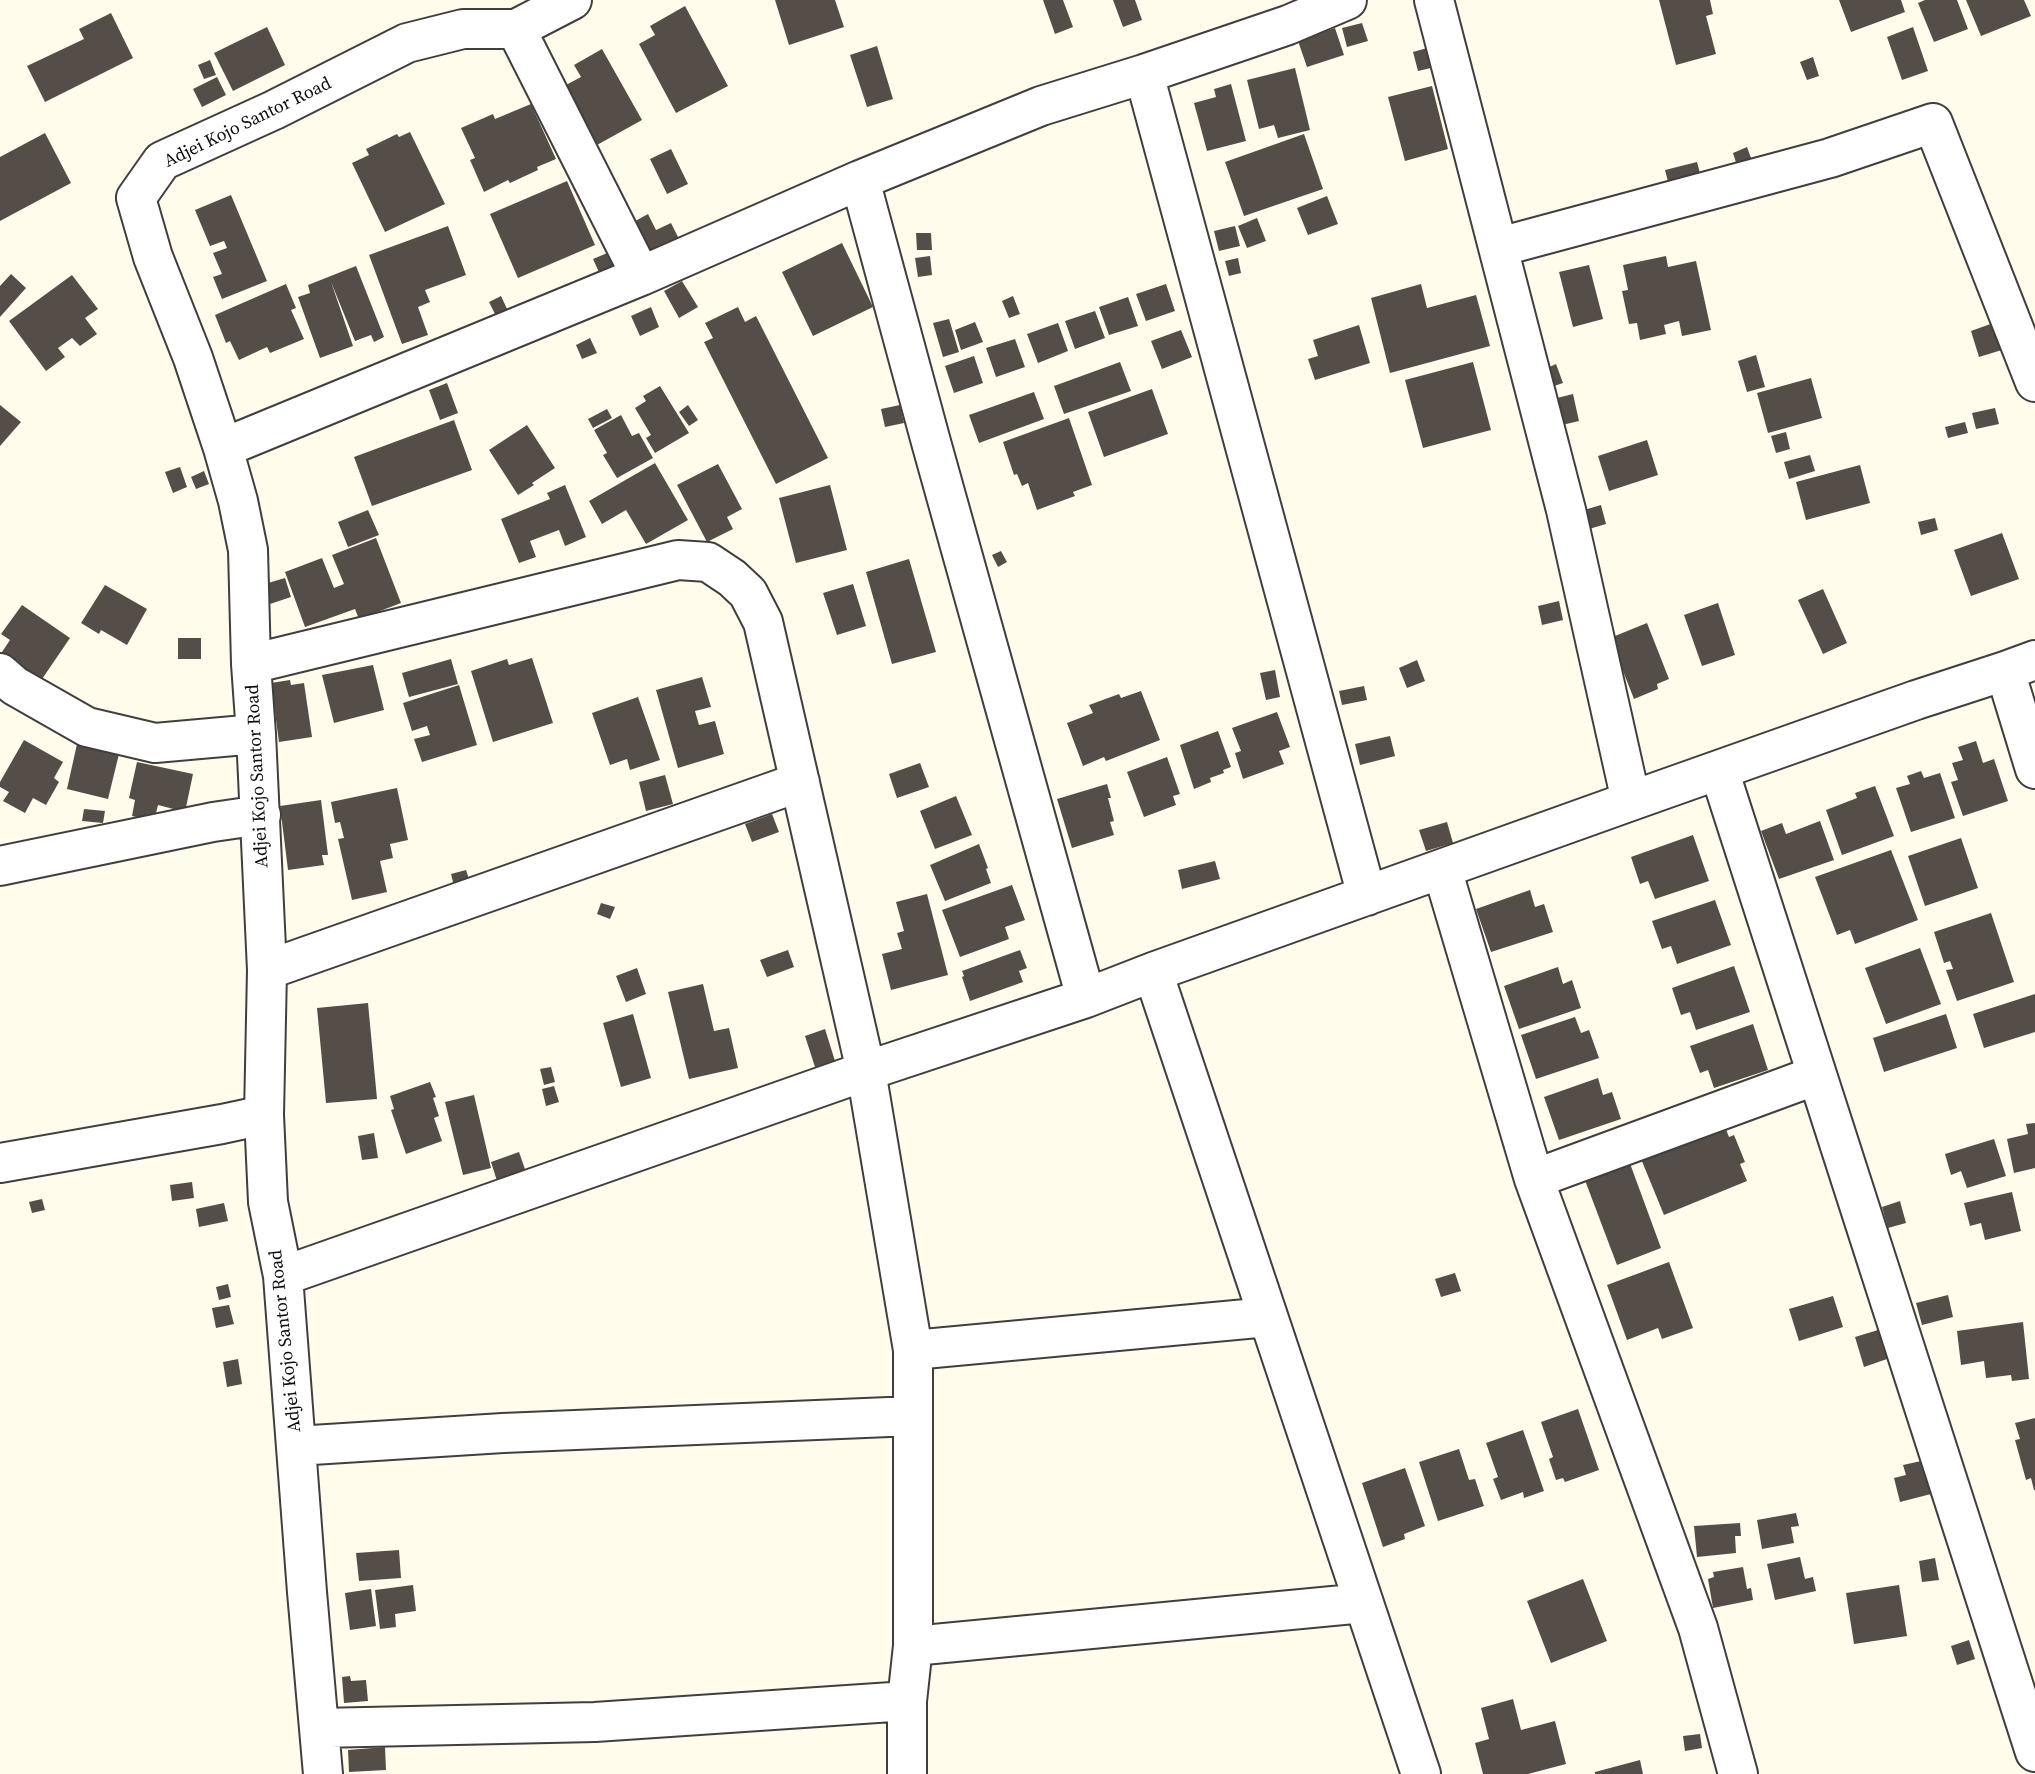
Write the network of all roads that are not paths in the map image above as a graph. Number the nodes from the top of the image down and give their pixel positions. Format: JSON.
{"nodes":[{"id":1,"x":572,"y":0,"type":"edge"},
{"id":2,"x":1348,"y":0,"type":"edge"},
{"id":3,"x":1434,"y":0,"type":"edge"},
{"id":4,"x":459,"y":14,"type":"edge"},
{"id":5,"x":516,"y":29,"type":"junction"},
{"id":6,"x":1144,"y":74,"type":"junction"},
{"id":7,"x":860,"y":180,"type":"junction"},
{"id":8,"x":1499,"y":247,"type":"junction"},
{"id":9,"x":641,"y":276,"type":"junction"},
{"id":10,"x":2035,"y":382,"type":"edge"},
{"id":11,"x":223,"y":448,"type":"junction"},
{"id":12,"x":251,"y":664,"type":"junction"},
{"id":13,"x":2020,"y":666,"type":"edge"},
{"id":14,"x":0,"y":673,"type":"edge"},
{"id":15,"x":256,"y":734,"type":"junction"},
{"id":16,"x":2035,"y":769,"type":"edge"},
{"id":17,"x":1719,"y":770,"type":"junction"},
{"id":18,"x":800,"y":782,"type":"junction"},
{"id":19,"x":1631,"y":801,"type":"junction"},
{"id":20,"x":261,"y":815,"type":"junction"},
{"id":21,"x":0,"y":866,"type":"edge"},
{"id":22,"x":1442,"y":869,"type":"junction"},
{"id":23,"x":1367,"y":896,"type":"junction"},
{"id":24,"x":267,"y":970,"type":"junction"},
{"id":25,"x":1153,"y":972,"type":"junction"},
{"id":26,"x":1086,"y":999,"type":"junction"},
{"id":27,"x":866,"y":1071,"type":"junction"},
{"id":28,"x":1817,"y":1075,"type":"junction"},
{"id":29,"x":264,"y":1115,"type":"junction"},
{"id":30,"x":0,"y":1163,"type":"edge"},
{"id":31,"x":1534,"y":1179,"type":"junction"},
{"id":32,"x":283,"y":1276,"type":"junction"},
{"id":33,"x":1268,"y":1317,"type":"junction"},
{"id":34,"x":913,"y":1350,"type":"junction"},
{"id":35,"x":913,"y":1416,"type":"junction"},
{"id":36,"x":296,"y":1446,"type":"junction"},
{"id":37,"x":1364,"y":1603,"type":"junction"},
{"id":38,"x":913,"y":1646,"type":"junction"},
{"id":39,"x":907,"y":1702,"type":"junction"},
{"id":40,"x":319,"y":1728,"type":"junction"},
{"id":41,"x":2035,"y":1752,"type":"edge"},
{"id":42,"x":323,"y":1774,"type":"edge"},
{"id":43,"x":907,"y":1774,"type":"edge"},
{"id":44,"x":1421,"y":1774,"type":"edge"},
{"id":45,"x":1738,"y":1774,"type":"edge"}],
"edges":[{"from":1,"to":5,"type":"street"},
{"from":2,"to":6,"type":"street"},
{"from":3,"to":8,"type":"street"},
{"from":4,"to":5,"type":"street"},
{"from":4,"to":11,"type":"street","name":"Adjei Kojo Santor Road"},
{"from":5,"to":9,"type":"street"},
{"from":6,"to":7,"type":"street"},
{"from":6,"to":23,"type":"street"},
{"from":7,"to":9,"type":"street"},
{"from":7,"to":26,"type":"street"},
{"from":8,"to":10,"type":"street"},
{"from":8,"to":19,"type":"street"},
{"from":9,"to":11,"type":"street"},
{"from":11,"to":12,"type":"street","name":"Adjei Kojo Santor Road"},
{"from":12,"to":15,"type":"street","name":"Adjei Kojo Santor Road"},
{"from":12,"to":18,"type":"street"},
{"from":13,"to":16,"type":"street"},
{"from":13,"to":17,"type":"street"},
{"from":14,"to":15,"type":"street"},
{"from":15,"to":20,"type":"street","name":"Adjei Kojo Santor Road"},
{"from":17,"to":19,"type":"street"},
{"from":17,"to":28,"type":"street"},
{"from":18,"to":24,"type":"street"},
{"from":18,"to":27,"type":"street"},
{"from":19,"to":22,"type":"street"},
{"from":20,"to":21,"type":"street"},
{"from":20,"to":24,"type":"street","name":"Adjei Kojo Santor Road"},
{"from":22,"to":23,"type":"street"},
{"from":22,"to":31,"type":"street"},
{"from":23,"to":25,"type":"street"},
{"from":24,"to":29,"type":"street","name":"Adjei Kojo Santor Road"},
{"from":25,"to":26,"type":"street"},
{"from":25,"to":33,"type":"street"},
{"from":26,"to":27,"type":"street"},
{"from":27,"to":32,"type":"street"},
{"from":27,"to":34,"type":"street"},
{"from":28,"to":31,"type":"street"},
{"from":28,"to":41,"type":"street"},
{"from":29,"to":30,"type":"street"},
{"from":29,"to":32,"type":"street","name":"Adjei Kojo Santor Road"},
{"from":31,"to":45,"type":"street"},
{"from":32,"to":36,"type":"street","name":"Adjei Kojo Santor Road"},
{"from":33,"to":34,"type":"street"},
{"from":33,"to":37,"type":"street"},
{"from":34,"to":35,"type":"street"},
{"from":35,"to":36,"type":"street"},
{"from":35,"to":38,"type":"street"},
{"from":36,"to":40,"type":"street","name":"Adjei Kojo Santor Road"},
{"from":37,"to":38,"type":"street"},
{"from":37,"to":44,"type":"street"},
{"from":38,"to":39,"type":"street"},
{"from":39,"to":40,"type":"street"},
{"from":39,"to":43,"type":"street"},
{"from":40,"to":42,"type":"street","name":"Adjei Kojo Santor Road"}]}
